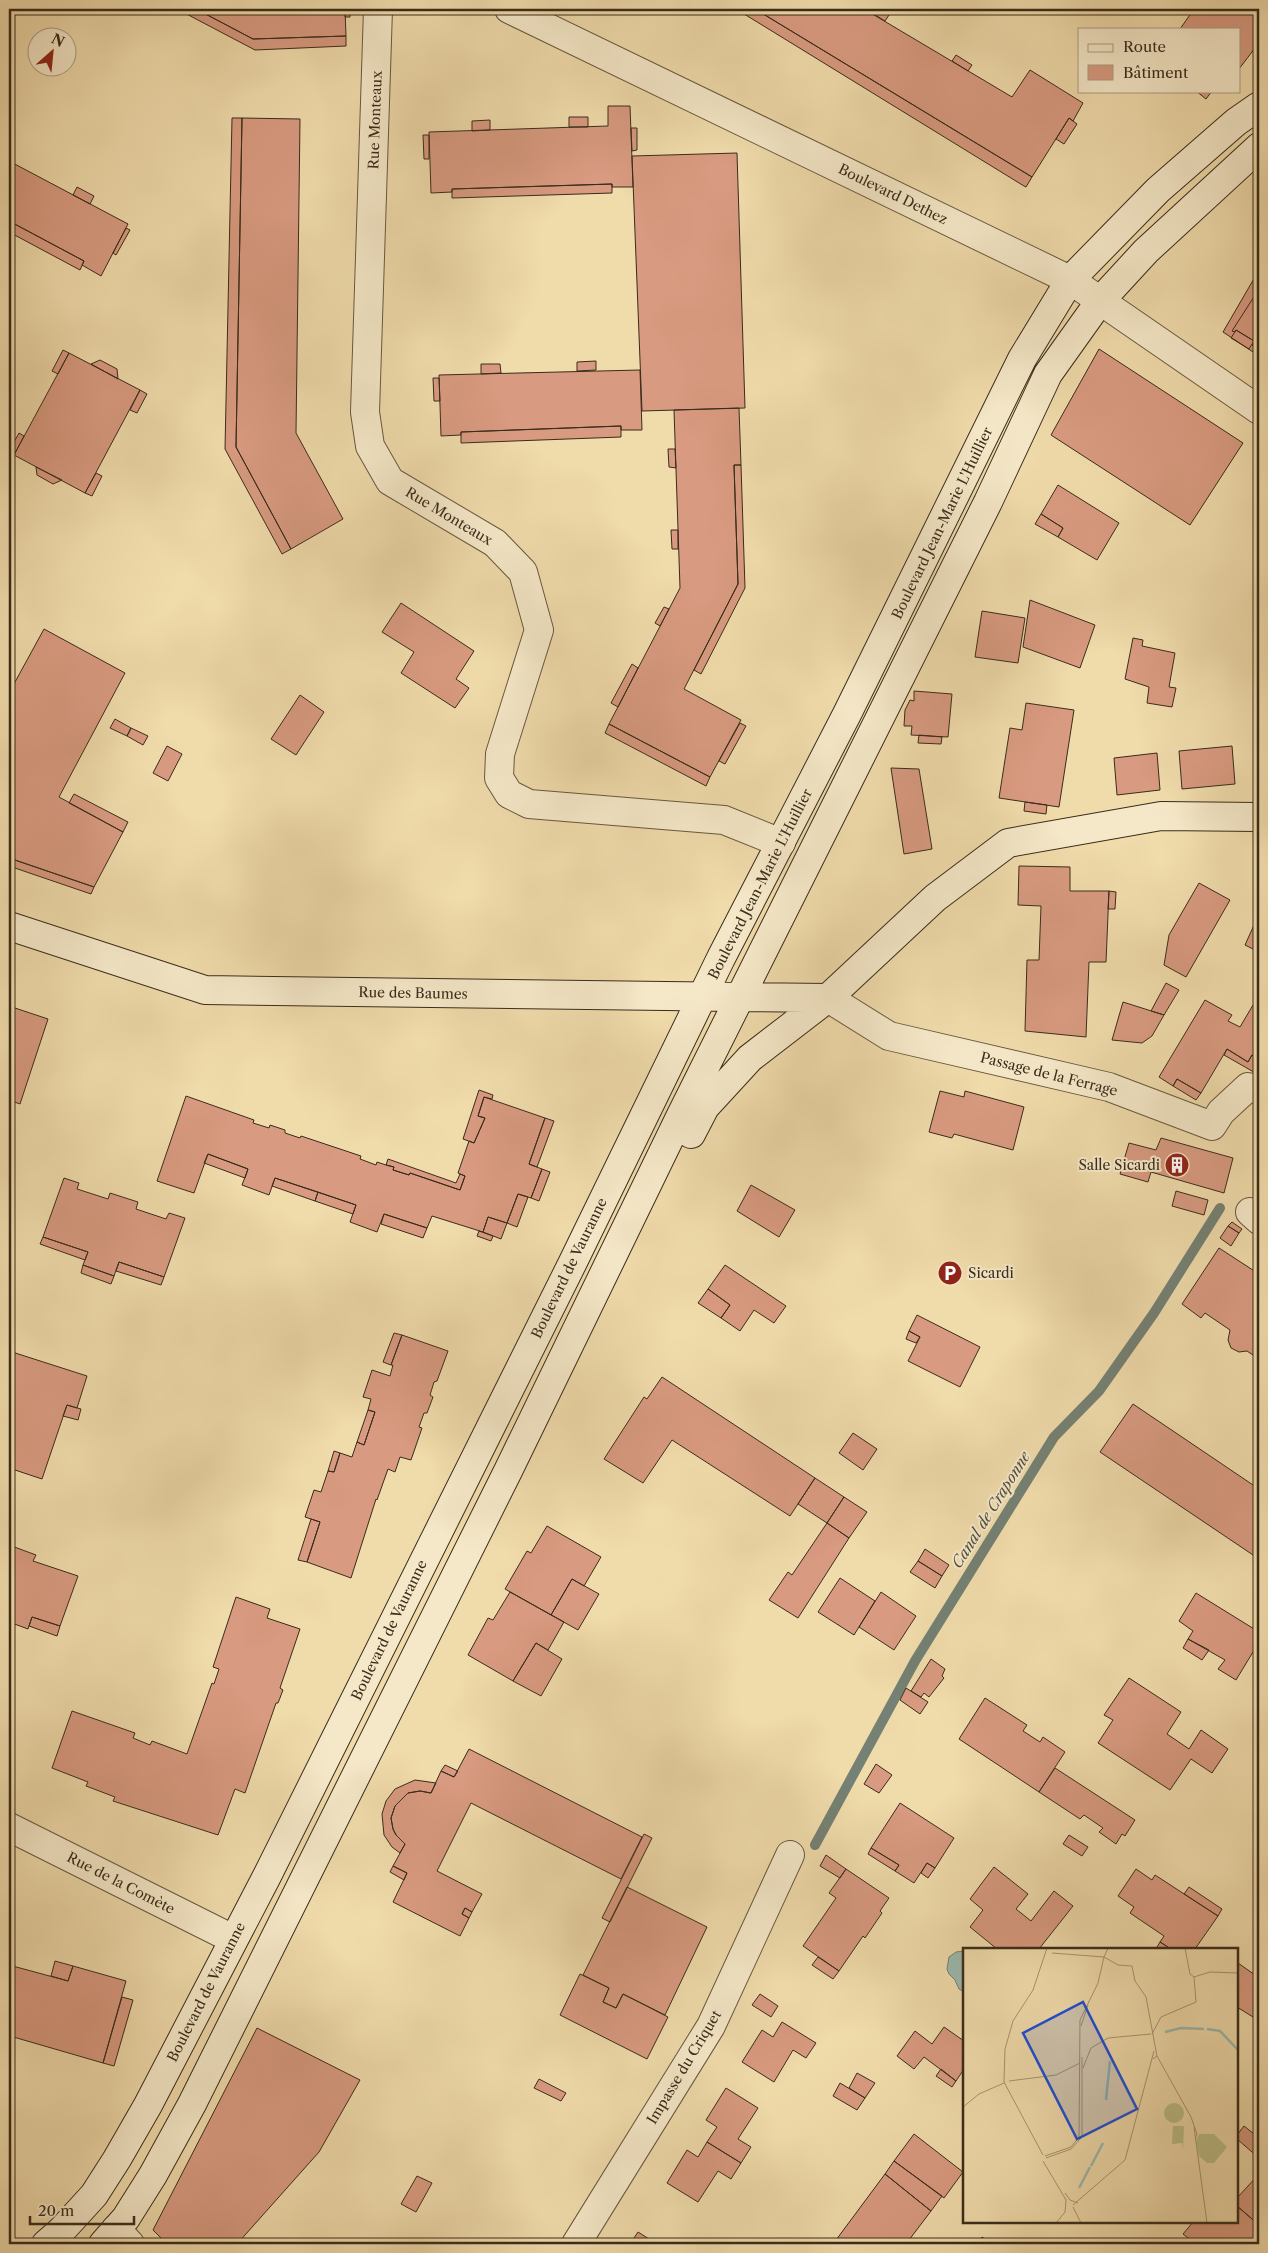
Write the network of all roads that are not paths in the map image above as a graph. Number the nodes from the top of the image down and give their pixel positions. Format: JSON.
{"nodes":[{"id":1,"x":378,"y":9,"type":"edge"},
{"id":2,"x":509,"y":9,"type":"edge"},
{"id":3,"x":1259,"y":106,"type":"edge"},
{"id":4,"x":1259,"y":147,"type":"edge"},
{"id":5,"x":1070,"y":280,"type":"junction"},
{"id":6,"x":1100,"y":301,"type":"junction"},
{"id":7,"x":1259,"y":410,"type":"edge"},
{"id":8,"x":1259,"y":817,"type":"edge"},
{"id":9,"x":781,"y":843,"type":"junction"},
{"id":10,"x":9,"y":926,"type":"edge"},
{"id":11,"x":702,"y":998,"type":"junction"},
{"id":12,"x":739,"y":998,"type":"junction"},
{"id":13,"x":828,"y":998,"type":"junction"},
{"id":14,"x":1259,"y":1090,"type":"edge"},
{"id":15,"x":662,"y":1155,"type":"junction"},
{"id":16,"x":9,"y":1827,"type":"edge"},
{"id":17,"x":790,"y":1855,"type":"dead end"},
{"id":18,"x":233,"y":1939,"type":"junction"},
{"id":19,"x":117,"y":2239,"type":"edge"},
{"id":20,"x":46,"y":2244,"type":"edge"},
{"id":21,"x":576,"y":2244,"type":"edge"}],
"edges":[{"from":1,"to":9,"type":"street","name":"Rue Monteaux"},
{"from":2,"to":5,"type":"street","name":"Boulevard Dethez"},
{"from":3,"to":5,"type":"street","name":"Boulevard Jean-Marie L'Huillier"},
{"from":4,"to":6,"type":"street"},
{"from":5,"to":6,"type":"street","name":"Boulevard Dethez"},
{"from":5,"to":9,"type":"street","name":"Boulevard Jean-Marie L'Huillier"},
{"from":6,"to":7,"type":"street","name":"Boulevard Dethez"},
{"from":6,"to":12,"type":"street"},
{"from":8,"to":13,"type":"street"},
{"from":9,"to":11,"type":"street","name":"Boulevard Jean-Marie L'Huillier"},
{"from":10,"to":11,"type":"street","name":"Rue des Baumes"},
{"from":11,"to":12,"type":"street","name":"Rue des Baumes"},
{"from":11,"to":18,"type":"street","name":"Boulevard de Vauranne"},
{"from":12,"to":13,"type":"street","name":"Rue des Baumes"},
{"from":12,"to":15,"type":"street"},
{"from":13,"to":14,"type":"street","name":"Passage de la Ferrage"},
{"from":13,"to":15,"type":"street"},
{"from":15,"to":19,"type":"street"},
{"from":16,"to":18,"type":"street","name":"Rue de la Comète"},
{"from":17,"to":21,"type":"street","name":"Impasse du Criquet"},
{"from":18,"to":20,"type":"street","name":"Boulevard de Vauranne"}]}
